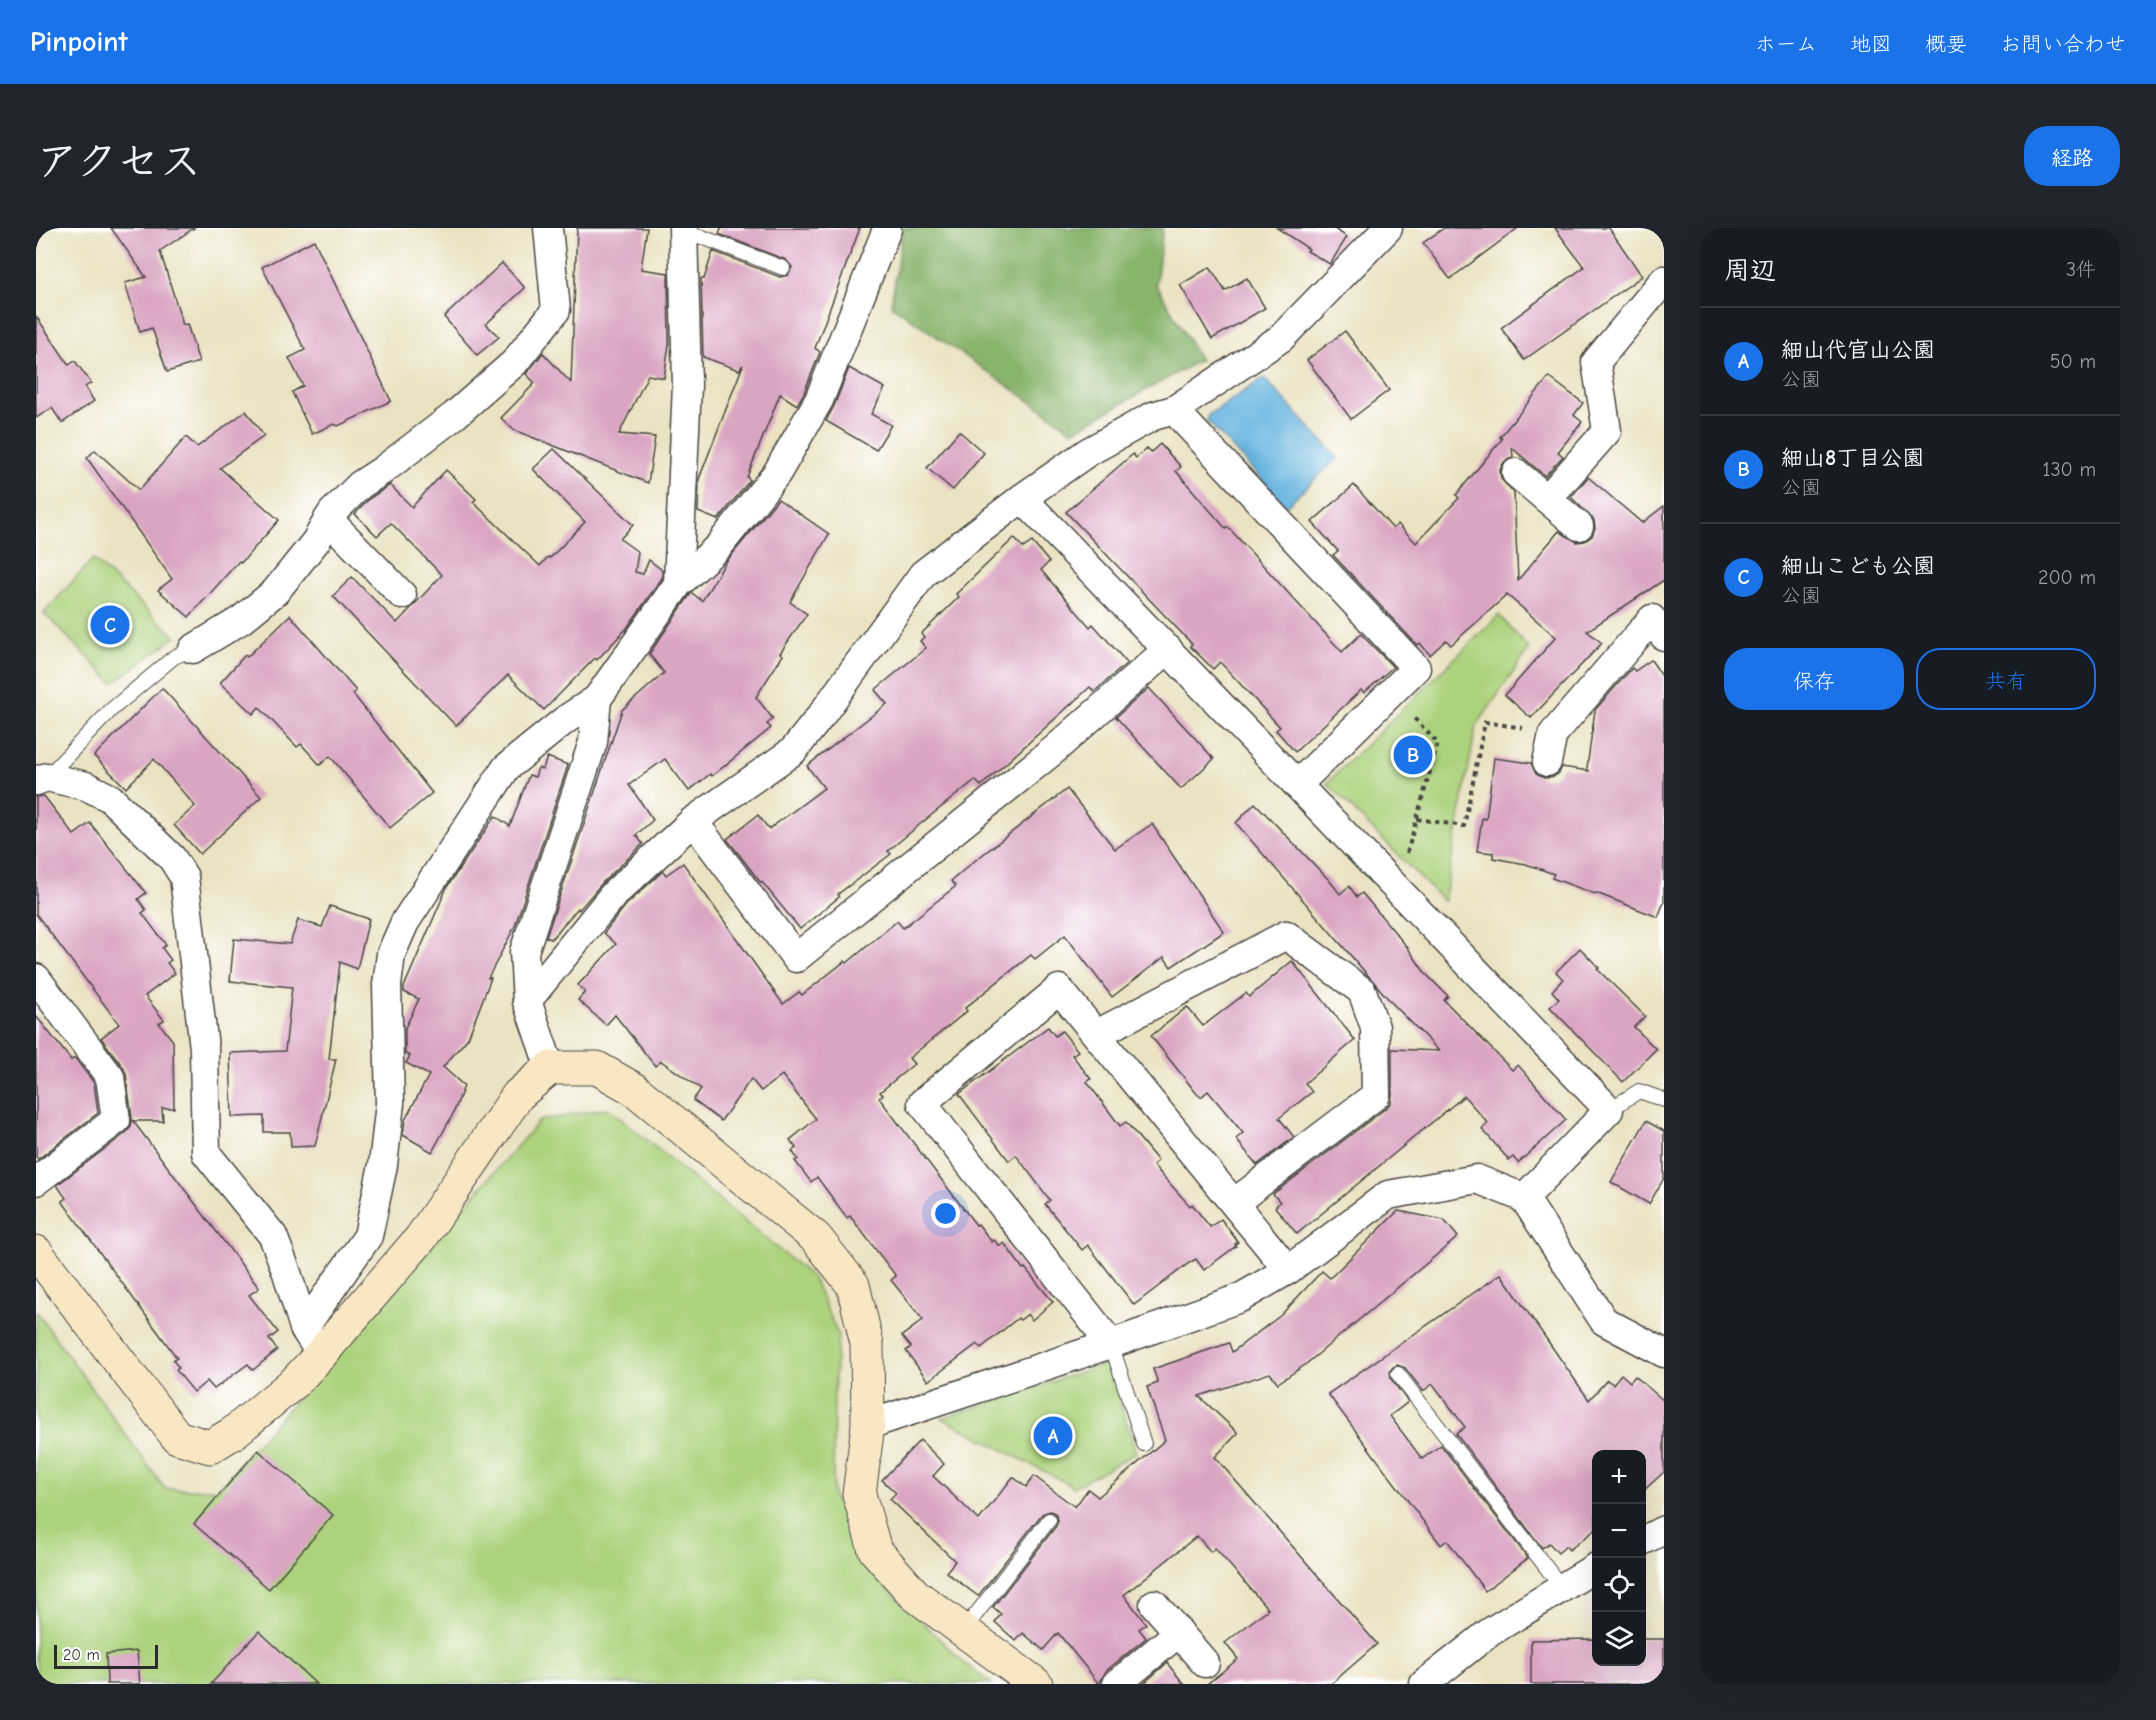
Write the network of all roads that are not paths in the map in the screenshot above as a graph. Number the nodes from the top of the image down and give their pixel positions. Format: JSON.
{"nodes":[{"id":1,"x":548,"y":228,"type":"edge"},
{"id":2,"x":1388,"y":228,"type":"edge"},
{"id":3,"x":887,"y":229,"type":"edge"},
{"id":4,"x":683,"y":231,"type":"edge"},
{"id":5,"x":783,"y":268,"type":"dead end"},
{"id":6,"x":1664,"y":280,"type":"edge"},
{"id":7,"x":1174,"y":410,"type":"junction"},
{"id":8,"x":1516,"y":473,"type":"dead end"},
{"id":9,"x":1022,"y":498,"type":"junction"},
{"id":10,"x":1547,"y":499,"type":"junction"},
{"id":11,"x":328,"y":519,"type":"junction"},
{"id":12,"x":1579,"y":526,"type":"dead end"},
{"id":13,"x":678,"y":584,"type":"junction"},
{"id":14,"x":402,"y":595,"type":"dead end"},
{"id":15,"x":1664,"y":636,"type":"edge"},
{"id":16,"x":193,"y":649,"type":"joint"},
{"id":17,"x":1168,"y":650,"type":"junction"},
{"id":18,"x":597,"y":699,"type":"junction"},
{"id":19,"x":1547,"y":762,"type":"dead end"},
{"id":20,"x":42,"y":779,"type":"edge"},
{"id":21,"x":1297,"y":785,"type":"junction"},
{"id":22,"x":693,"y":821,"type":"junction"},
{"id":23,"x":36,"y":978,"type":"edge"},
{"id":24,"x":527,"y":1001,"type":"junction"},
{"id":25,"x":1097,"y":1034,"type":"junction"},
{"id":26,"x":550,"y":1068,"type":"junction"},
{"id":27,"x":1664,"y":1100,"type":"edge"},
{"id":28,"x":1609,"y":1110,"type":"junction"},
{"id":29,"x":36,"y":1181,"type":"edge"},
{"id":30,"x":1524,"y":1198,"type":"junction"},
{"id":31,"x":1234,"y":1203,"type":"junction"},
{"id":32,"x":36,"y":1252,"type":"edge"},
{"id":33,"x":1288,"y":1270,"type":"junction"},
{"id":34,"x":313,"y":1341,"type":"junction"},
{"id":35,"x":1111,"y":1344,"type":"junction"},
{"id":36,"x":1664,"y":1353,"type":"edge"},
{"id":37,"x":1398,"y":1374,"type":"dead end"},
{"id":38,"x":868,"y":1425,"type":"junction"},
{"id":39,"x":1144,"y":1444,"type":"dead end"},
{"id":40,"x":1048,"y":1520,"type":"dead end"},
{"id":41,"x":1664,"y":1530,"type":"edge"},
{"id":42,"x":1646,"y":1539,"type":"edge"},
{"id":43,"x":1592,"y":1569,"type":"edge"},
{"id":44,"x":1562,"y":1588,"type":"junction"},
{"id":45,"x":1154,"y":1604,"type":"dead end"},
{"id":46,"x":963,"y":1631,"type":"junction"},
{"id":47,"x":1179,"y":1632,"type":"junction"},
{"id":48,"x":1205,"y":1662,"type":"dead end"},
{"id":49,"x":1036,"y":1684,"type":"edge"},
{"id":50,"x":1117,"y":1684,"type":"edge"},
{"id":51,"x":1424,"y":1684,"type":"edge"}],
"edges":[{"from":1,"to":11,"type":"street"},
{"from":2,"to":7,"type":"street"},
{"from":3,"to":13,"type":"street"},
{"from":4,"to":5,"type":"lane"},
{"from":4,"to":13,"type":"street"},
{"from":6,"to":10,"type":"street"},
{"from":7,"to":9,"type":"street"},
{"from":7,"to":21,"type":"street"},
{"from":8,"to":10,"type":"street"},
{"from":9,"to":17,"type":"street"},
{"from":9,"to":22,"type":"street"},
{"from":10,"to":12,"type":"street"},
{"from":11,"to":14,"type":"street"},
{"from":11,"to":16,"type":"street"},
{"from":13,"to":18,"type":"street"},
{"from":15,"to":19,"type":"street"},
{"from":16,"to":20,"type":"lane"},
{"from":17,"to":21,"type":"street"},
{"from":17,"to":22,"type":"street"},
{"from":18,"to":24,"type":"street"},
{"from":18,"to":34,"type":"street"},
{"from":20,"to":34,"type":"street"},
{"from":21,"to":28,"type":"street"},
{"from":22,"to":24,"type":"street"},
{"from":23,"to":29,"type":"street"},
{"from":24,"to":26,"type":"street"},
{"from":25,"to":31,"type":"street"},
{"from":25,"to":31,"type":"street"},
{"from":25,"to":35,"type":"street"},
{"from":26,"to":34,"type":"street"},
{"from":26,"to":38,"type":"street"},
{"from":27,"to":28,"type":"lane"},
{"from":28,"to":30,"type":"street"},
{"from":30,"to":33,"type":"street"},
{"from":30,"to":36,"type":"street"},
{"from":31,"to":33,"type":"street"},
{"from":32,"to":34,"type":"street"},
{"from":33,"to":35,"type":"street"},
{"from":35,"to":38,"type":"street"},
{"from":35,"to":39,"type":"lane"},
{"from":37,"to":44,"type":"lane"},
{"from":38,"to":46,"type":"street"},
{"from":40,"to":46,"type":"lane"},
{"from":41,"to":42,"type":"street"},
{"from":43,"to":44,"type":"street"},
{"from":44,"to":51,"type":"street"},
{"from":45,"to":47,"type":"street"},
{"from":46,"to":49,"type":"street"},
{"from":47,"to":48,"type":"street"},
{"from":47,"to":50,"type":"street"}]}
